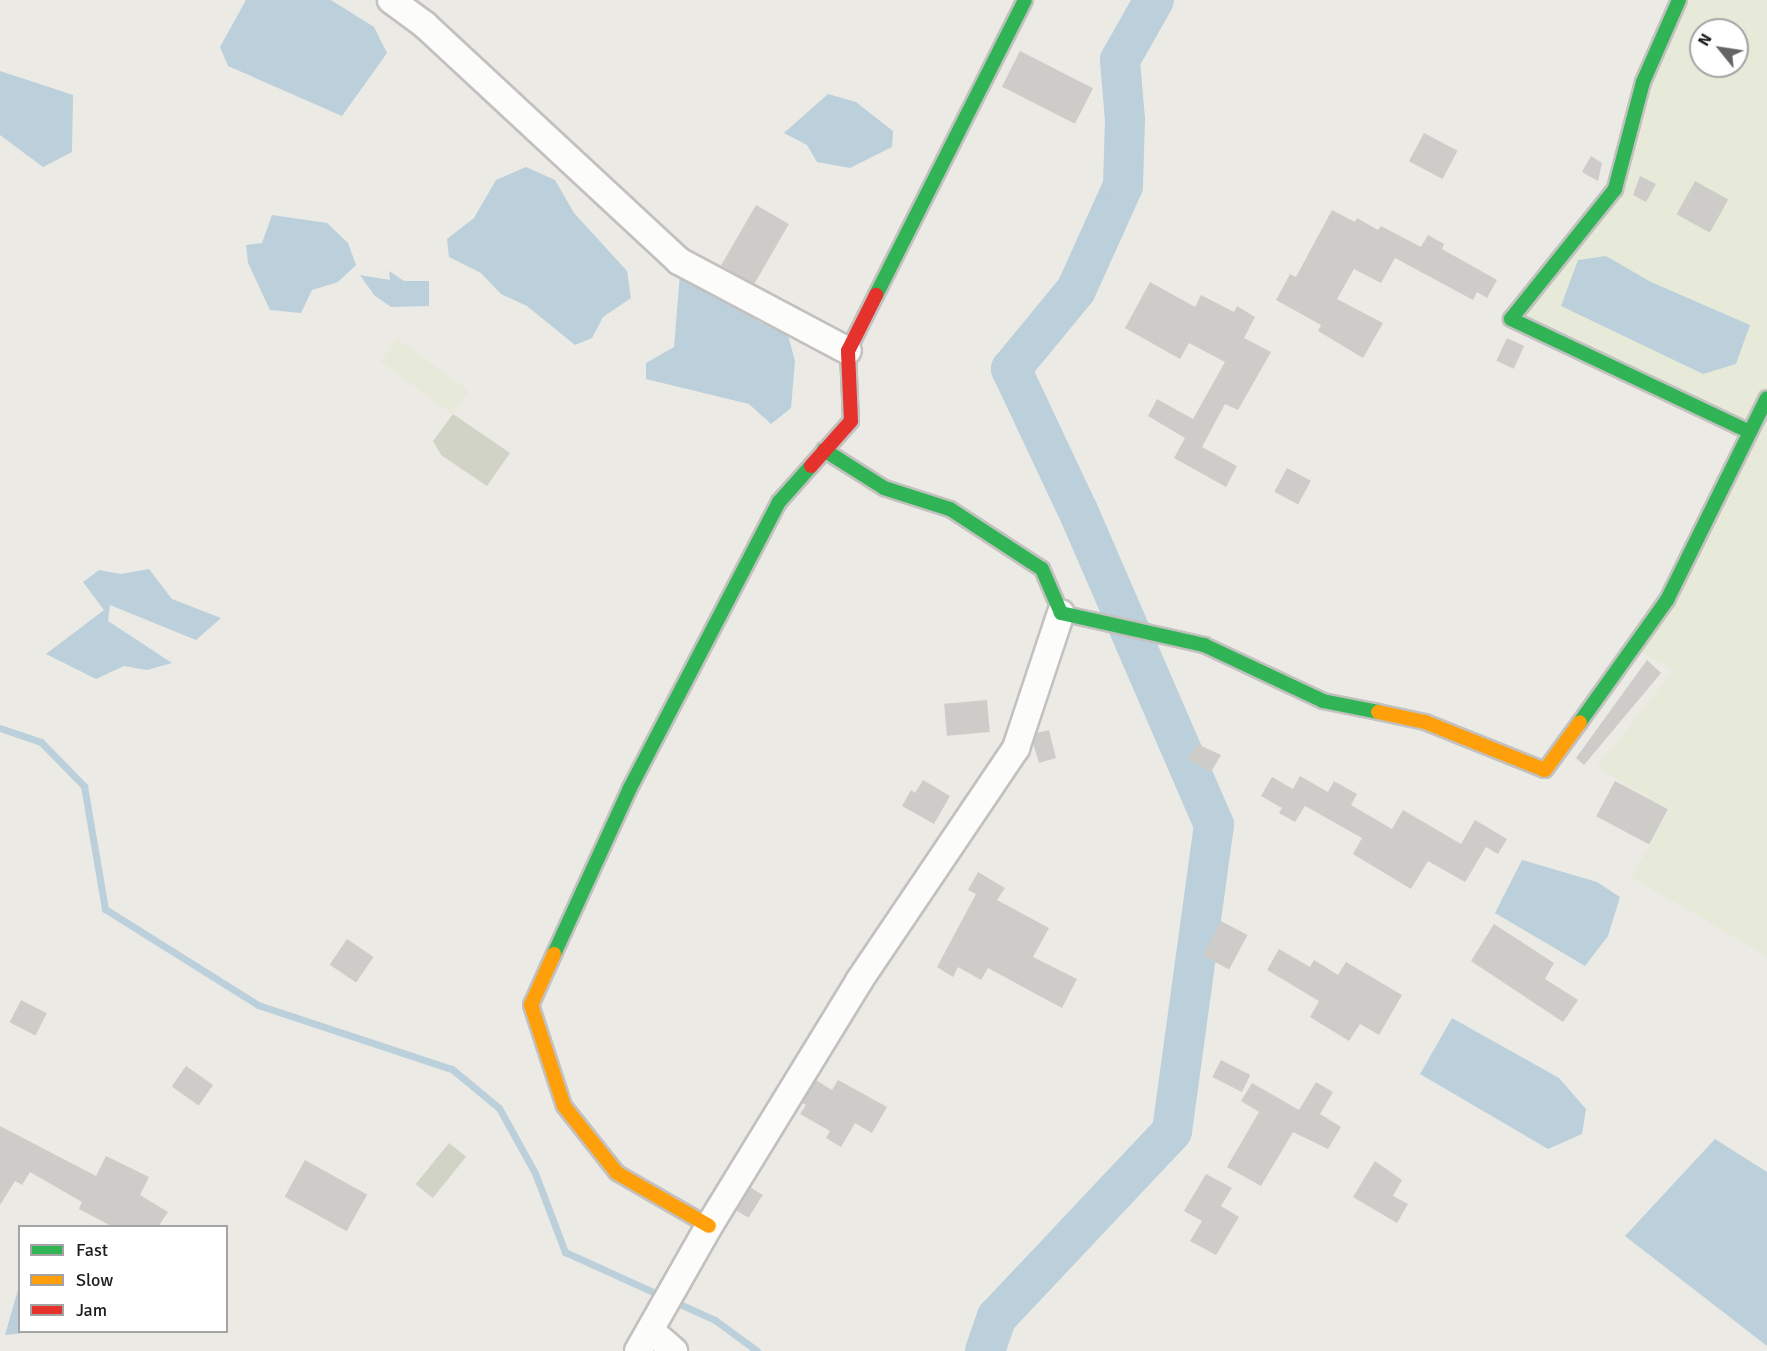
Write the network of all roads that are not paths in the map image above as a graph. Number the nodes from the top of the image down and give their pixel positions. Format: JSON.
{"nodes":[{"id":1,"x":391,"y":0,"type":"edge"},
{"id":2,"x":1025,"y":0,"type":"edge"},
{"id":3,"x":1679,"y":0,"type":"edge"},
{"id":4,"x":848,"y":351,"type":"junction"},
{"id":5,"x":1767,"y":398,"type":"edge"},
{"id":6,"x":1748,"y":431,"type":"junction"},
{"id":7,"x":824,"y":450,"type":"junction"},
{"id":8,"x":1061,"y":613,"type":"junction"},
{"id":9,"x":709,"y":1226,"type":"junction"},
{"id":10,"x":644,"y":1341,"type":"edge"},
{"id":11,"x":674,"y":1351,"type":"edge"}],
"edges":[{"from":1,"to":4,"type":"street"},
{"from":2,"to":4,"type":"street"},
{"from":3,"to":6,"type":"street"},
{"from":4,"to":7,"type":"street"},
{"from":5,"to":6,"type":"street"},
{"from":6,"to":8,"type":"street"},
{"from":7,"to":8,"type":"street"},
{"from":7,"to":9,"type":"street"},
{"from":8,"to":9,"type":"street"},
{"from":9,"to":10,"type":"street"},
{"from":10,"to":11,"type":"street"}]}
